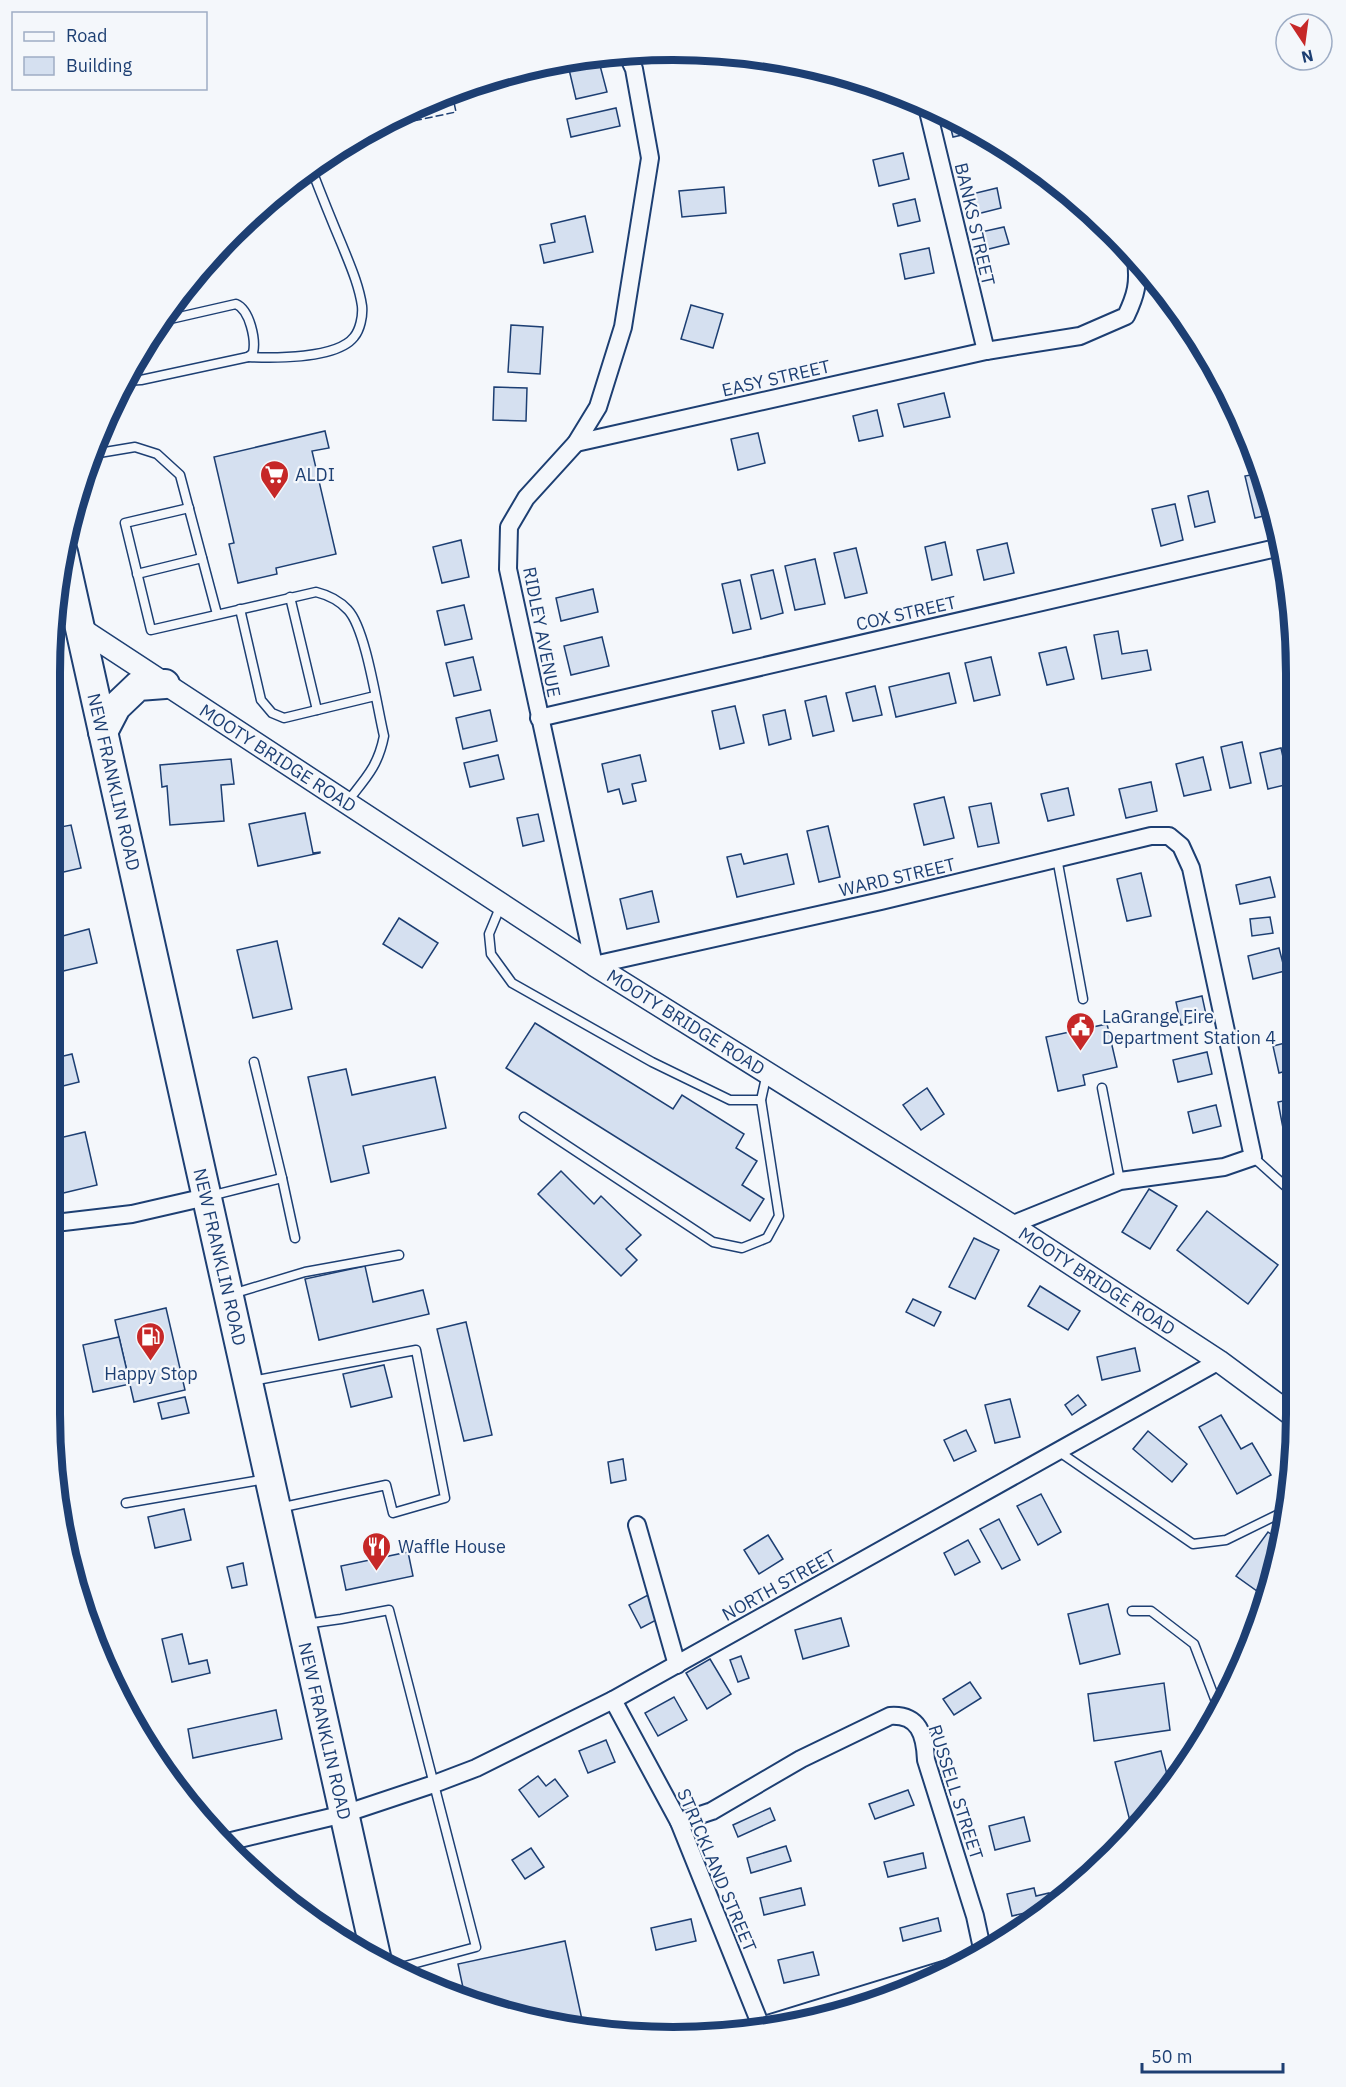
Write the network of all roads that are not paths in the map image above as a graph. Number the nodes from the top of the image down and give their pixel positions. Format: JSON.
{"nodes":[{"id":1,"x":630,"y":61,"type":"edge"},
{"id":2,"x":929,"y":116,"type":"edge"},
{"id":3,"x":314,"y":177,"type":"edge"},
{"id":4,"x":1138,"y":274,"type":"edge"},
{"id":5,"x":173,"y":318,"type":"edge"},
{"id":6,"x":986,"y":351,"type":"junction"},
{"id":7,"x":248,"y":357,"type":"junction"},
{"id":8,"x":134,"y":380,"type":"edge"},
{"id":9,"x":576,"y":444,"type":"junction"},
{"id":10,"x":102,"y":453,"type":"edge"},
{"id":11,"x":189,"y":508,"type":"junction"},
{"id":12,"x":1273,"y":549,"type":"edge"},
{"id":13,"x":202,"y":558,"type":"junction"},
{"id":14,"x":137,"y":574,"type":"junction"},
{"id":15,"x":68,"y":575,"type":"edge"},
{"id":16,"x":290,"y":597,"type":"junction"},
{"id":17,"x":240,"y":609,"type":"junction"},
{"id":18,"x":217,"y":614,"type":"junction"},
{"id":19,"x":80,"y":628,"type":"junction"},
{"id":20,"x":165,"y":684,"type":"junction"},
{"id":21,"x":375,"y":696,"type":"junction"},
{"id":22,"x":317,"y":710,"type":"junction"},
{"id":23,"x":539,"y":718,"type":"junction"},
{"id":24,"x":103,"y":732,"type":"junction"},
{"id":25,"x":346,"y":803,"type":"junction"},
{"id":26,"x":1057,"y":858,"type":"junction"},
{"id":27,"x":501,"y":904,"type":"junction"},
{"id":28,"x":594,"y":964,"type":"junction"},
{"id":29,"x":1083,"y":999,"type":"dead end"},
{"id":30,"x":254,"y":1062,"type":"dead end"},
{"id":31,"x":767,"y":1073,"type":"junction"},
{"id":32,"x":1102,"y":1088,"type":"dead end"},
{"id":33,"x":761,"y":1100,"type":"junction"},
{"id":34,"x":524,"y":1117,"type":"dead end"},
{"id":35,"x":1253,"y":1157,"type":"junction"},
{"id":36,"x":282,"y":1178,"type":"junction"},
{"id":37,"x":1120,"y":1180,"type":"junction"},
{"id":38,"x":1286,"y":1187,"type":"edge"},
{"id":39,"x":207,"y":1197,"type":"junction"},
{"id":40,"x":60,"y":1222,"type":"edge"},
{"id":41,"x":1011,"y":1225,"type":"junction"},
{"id":42,"x":295,"y":1238,"type":"dead end"},
{"id":43,"x":399,"y":1255,"type":"dead end"},
{"id":44,"x":228,"y":1295,"type":"junction"},
{"id":45,"x":1220,"y":1360,"type":"junction"},
{"id":46,"x":248,"y":1382,"type":"junction"},
{"id":47,"x":1286,"y":1411,"type":"edge"},
{"id":48,"x":1058,"y":1451,"type":"junction"},
{"id":49,"x":269,"y":1478,"type":"junction"},
{"id":50,"x":126,"y":1503,"type":"dead end"},
{"id":51,"x":276,"y":1509,"type":"junction"},
{"id":52,"x":1277,"y":1515,"type":"edge"},
{"id":53,"x":637,"y":1525,"type":"dead end"},
{"id":54,"x":1132,"y":1611,"type":"dead end"},
{"id":55,"x":302,"y":1624,"type":"junction"},
{"id":56,"x":677,"y":1665,"type":"junction"},
{"id":57,"x":1215,"y":1699,"type":"edge"},
{"id":58,"x":614,"y":1700,"type":"junction"},
{"id":59,"x":434,"y":1784,"type":"junction"},
{"id":60,"x":344,"y":1814,"type":"junction"},
{"id":61,"x":679,"y":1822,"type":"junction"},
{"id":62,"x":233,"y":1840,"type":"edge"},
{"id":63,"x":981,"y":1944,"type":"edge"},
{"id":64,"x":376,"y":1950,"type":"edge"},
{"id":65,"x":390,"y":1958,"type":"edge"},
{"id":66,"x":893,"y":1986,"type":"edge"},
{"id":67,"x":811,"y":2011,"type":"edge"},
{"id":68,"x":760,"y":2021,"type":"edge"}],
"edges":[{"from":1,"to":9,"type":"street","name":"RIDLEY AVENUE"},
{"from":2,"to":6,"type":"street","name":"BANKS STREET"},
{"from":3,"to":7,"type":"lane"},
{"from":4,"to":6,"type":"street","name":"EASY STREET"},
{"from":5,"to":7,"type":"lane"},
{"from":6,"to":9,"type":"street","name":"EASY STREET"},
{"from":7,"to":8,"type":"lane"},
{"from":9,"to":23,"type":"street","name":"RIDLEY AVENUE"},
{"from":10,"to":11,"type":"lane"},
{"from":11,"to":13,"type":"lane"},
{"from":11,"to":14,"type":"lane"},
{"from":12,"to":23,"type":"street","name":"COX STREET"},
{"from":13,"to":14,"type":"lane"},
{"from":13,"to":18,"type":"lane"},
{"from":14,"to":18,"type":"lane"},
{"from":15,"to":19,"type":"highway","name":"NEW FRANKLIN ROAD"},
{"from":16,"to":17,"type":"lane"},
{"from":16,"to":21,"type":"lane"},
{"from":16,"to":22,"type":"lane"},
{"from":17,"to":18,"type":"lane"},
{"from":17,"to":22,"type":"lane"},
{"from":19,"to":20,"type":"street","name":"MOOTY BRIDGE ROAD"},
{"from":19,"to":24,"type":"highway","name":"NEW FRANKLIN ROAD"},
{"from":20,"to":24,"type":"highway"},
{"from":20,"to":25,"type":"street","name":"MOOTY BRIDGE ROAD"},
{"from":21,"to":22,"type":"lane"},
{"from":21,"to":25,"type":"lane"},
{"from":23,"to":28,"type":"street","name":"RIDLEY AVENUE"},
{"from":24,"to":39,"type":"highway","name":"NEW FRANKLIN ROAD"},
{"from":25,"to":27,"type":"street","name":"MOOTY BRIDGE ROAD"},
{"from":26,"to":28,"type":"street","name":"WARD STREET"},
{"from":26,"to":29,"type":"lane"},
{"from":26,"to":35,"type":"street","name":"WARD STREET"},
{"from":27,"to":28,"type":"street","name":"MOOTY BRIDGE ROAD"},
{"from":27,"to":33,"type":"lane"},
{"from":28,"to":31,"type":"street","name":"MOOTY BRIDGE ROAD"},
{"from":30,"to":36,"type":"lane"},
{"from":31,"to":33,"type":"lane"},
{"from":31,"to":41,"type":"street","name":"MOOTY BRIDGE ROAD"},
{"from":32,"to":37,"type":"lane"},
{"from":33,"to":34,"type":"lane"},
{"from":35,"to":37,"type":"street"},
{"from":35,"to":38,"type":"lane"},
{"from":36,"to":39,"type":"lane"},
{"from":36,"to":42,"type":"lane"},
{"from":37,"to":41,"type":"street"},
{"from":39,"to":40,"type":"street"},
{"from":39,"to":44,"type":"highway","name":"NEW FRANKLIN ROAD"},
{"from":41,"to":45,"type":"street","name":"MOOTY BRIDGE ROAD"},
{"from":43,"to":44,"type":"lane"},
{"from":44,"to":46,"type":"highway","name":"NEW FRANKLIN ROAD"},
{"from":45,"to":47,"type":"street","name":"MOOTY BRIDGE ROAD"},
{"from":45,"to":48,"type":"street","name":"NORTH STREET"},
{"from":46,"to":49,"type":"highway","name":"NEW FRANKLIN ROAD"},
{"from":46,"to":51,"type":"lane"},
{"from":48,"to":52,"type":"lane"},
{"from":48,"to":56,"type":"street","name":"NORTH STREET"},
{"from":49,"to":50,"type":"lane"},
{"from":49,"to":51,"type":"highway","name":"NEW FRANKLIN ROAD"},
{"from":51,"to":55,"type":"highway","name":"NEW FRANKLIN ROAD"},
{"from":53,"to":56,"type":"street"},
{"from":54,"to":57,"type":"lane"},
{"from":55,"to":59,"type":"lane"},
{"from":55,"to":60,"type":"highway","name":"NEW FRANKLIN ROAD"},
{"from":56,"to":58,"type":"street","name":"NORTH STREET"},
{"from":58,"to":59,"type":"street","name":"NORTH STREET"},
{"from":58,"to":61,"type":"street","name":"STRICKLAND STREET"},
{"from":59,"to":60,"type":"street","name":"NORTH STREET"},
{"from":59,"to":65,"type":"lane"},
{"from":60,"to":62,"type":"street","name":"NORTH STREET"},
{"from":60,"to":64,"type":"highway","name":"NEW FRANKLIN ROAD"},
{"from":61,"to":63,"type":"street","name":"RUSSELL STREET"},
{"from":61,"to":68,"type":"street","name":"STRICKLAND STREET"},
{"from":66,"to":67,"type":"street"}]}
